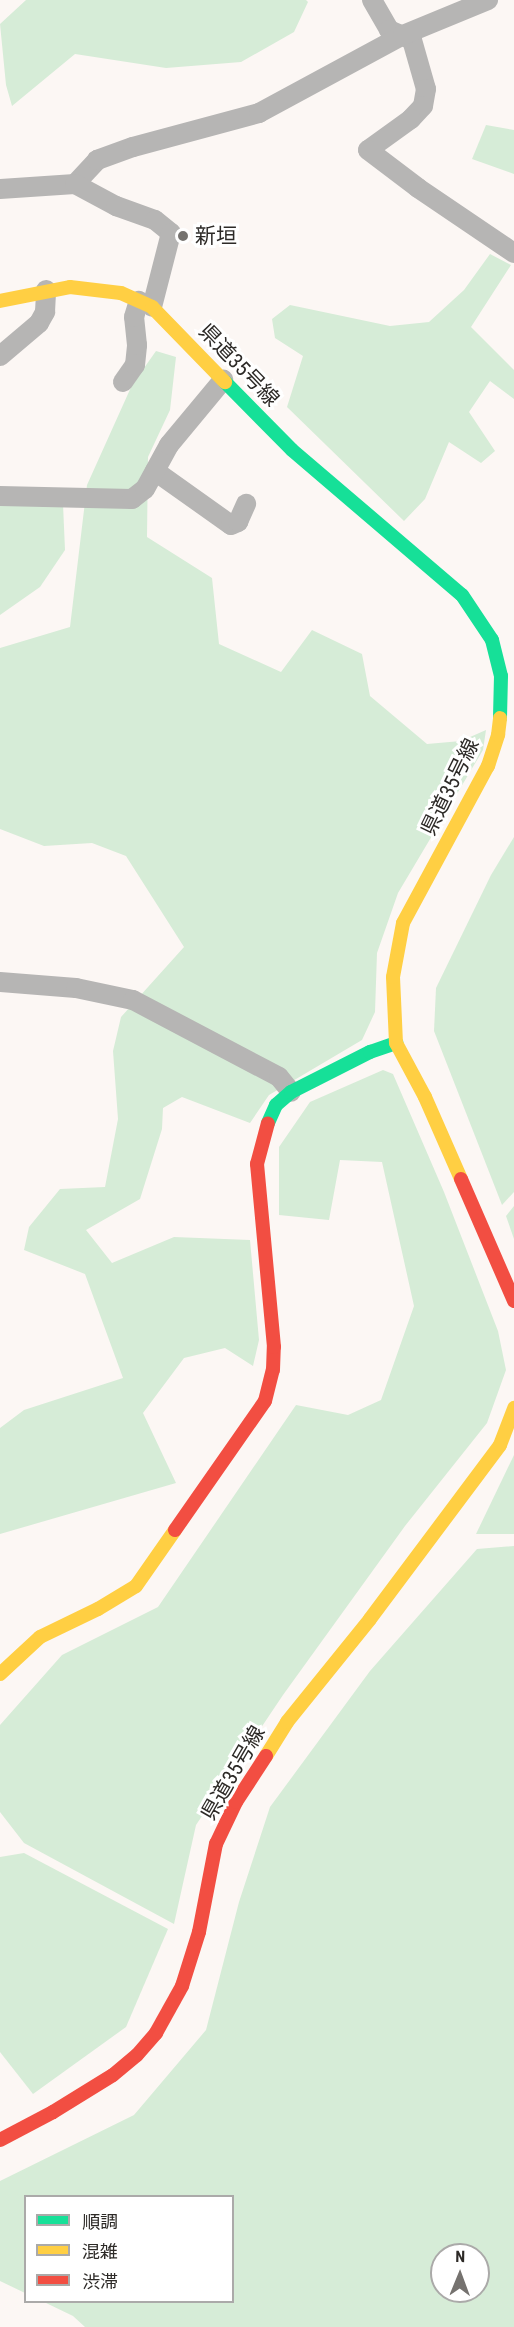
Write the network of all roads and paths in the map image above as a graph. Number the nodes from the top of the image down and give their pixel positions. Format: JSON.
{"nodes":[{"id":1,"x":372,"y":0,"type":"edge"},
{"id":2,"x":488,"y":0,"type":"edge"},
{"id":3,"x":403,"y":35,"type":"junction"},
{"id":4,"x":75,"y":184,"type":"junction"},
{"id":5,"x":0,"y":189,"type":"edge"},
{"id":6,"x":514,"y":253,"type":"edge"},
{"id":7,"x":45,"y":290,"type":"junction"},
{"id":8,"x":0,"y":301,"type":"edge"},
{"id":9,"x":145,"y":304,"type":"junction"},
{"id":10,"x":0,"y":356,"type":"edge"},
{"id":11,"x":223,"y":380,"type":"junction"},
{"id":12,"x":123,"y":382,"type":"dead end"},
{"id":13,"x":155,"y":471,"type":"junction"},
{"id":14,"x":0,"y":496,"type":"edge"},
{"id":15,"x":246,"y":504,"type":"dead end"},
{"id":16,"x":506,"y":657,"type":"edge"},
{"id":17,"x":0,"y":982,"type":"edge"},
{"id":18,"x":396,"y":1044,"type":"junction"},
{"id":19,"x":291,"y":1092,"type":"junction"},
{"id":20,"x":514,"y":1301,"type":"edge"},
{"id":21,"x":514,"y":1408,"type":"edge"},
{"id":22,"x":0,"y":1674,"type":"edge"},
{"id":23,"x":0,"y":2140,"type":"edge"}],
"edges":[{"from":1,"to":3,"type":"street"},
{"from":2,"to":3,"type":"street"},
{"from":3,"to":4,"type":"street"},
{"from":3,"to":6,"type":"street"},
{"from":4,"to":5,"type":"street"},
{"from":4,"to":9,"type":"street"},
{"from":7,"to":8,"type":"main road","name":"県道35号線"},
{"from":7,"to":9,"type":"main road","name":"県道35号線"},
{"from":7,"to":10,"type":"street"},
{"from":9,"to":11,"type":"main road","name":"県道35号線"},
{"from":9,"to":12,"type":"street"},
{"from":11,"to":13,"type":"street"},
{"from":11,"to":16,"type":"main road","name":"県道35号線"},
{"from":13,"to":14,"type":"street"},
{"from":13,"to":15,"type":"street"},
{"from":16,"to":18,"type":"main road","name":"県道35号線"},
{"from":17,"to":19,"type":"street"},
{"from":18,"to":19,"type":"main road"},
{"from":18,"to":20,"type":"main road","name":"県道35号線"},
{"from":19,"to":22,"type":"main road"},
{"from":21,"to":23,"type":"main road","name":"県道35号線"}]}
